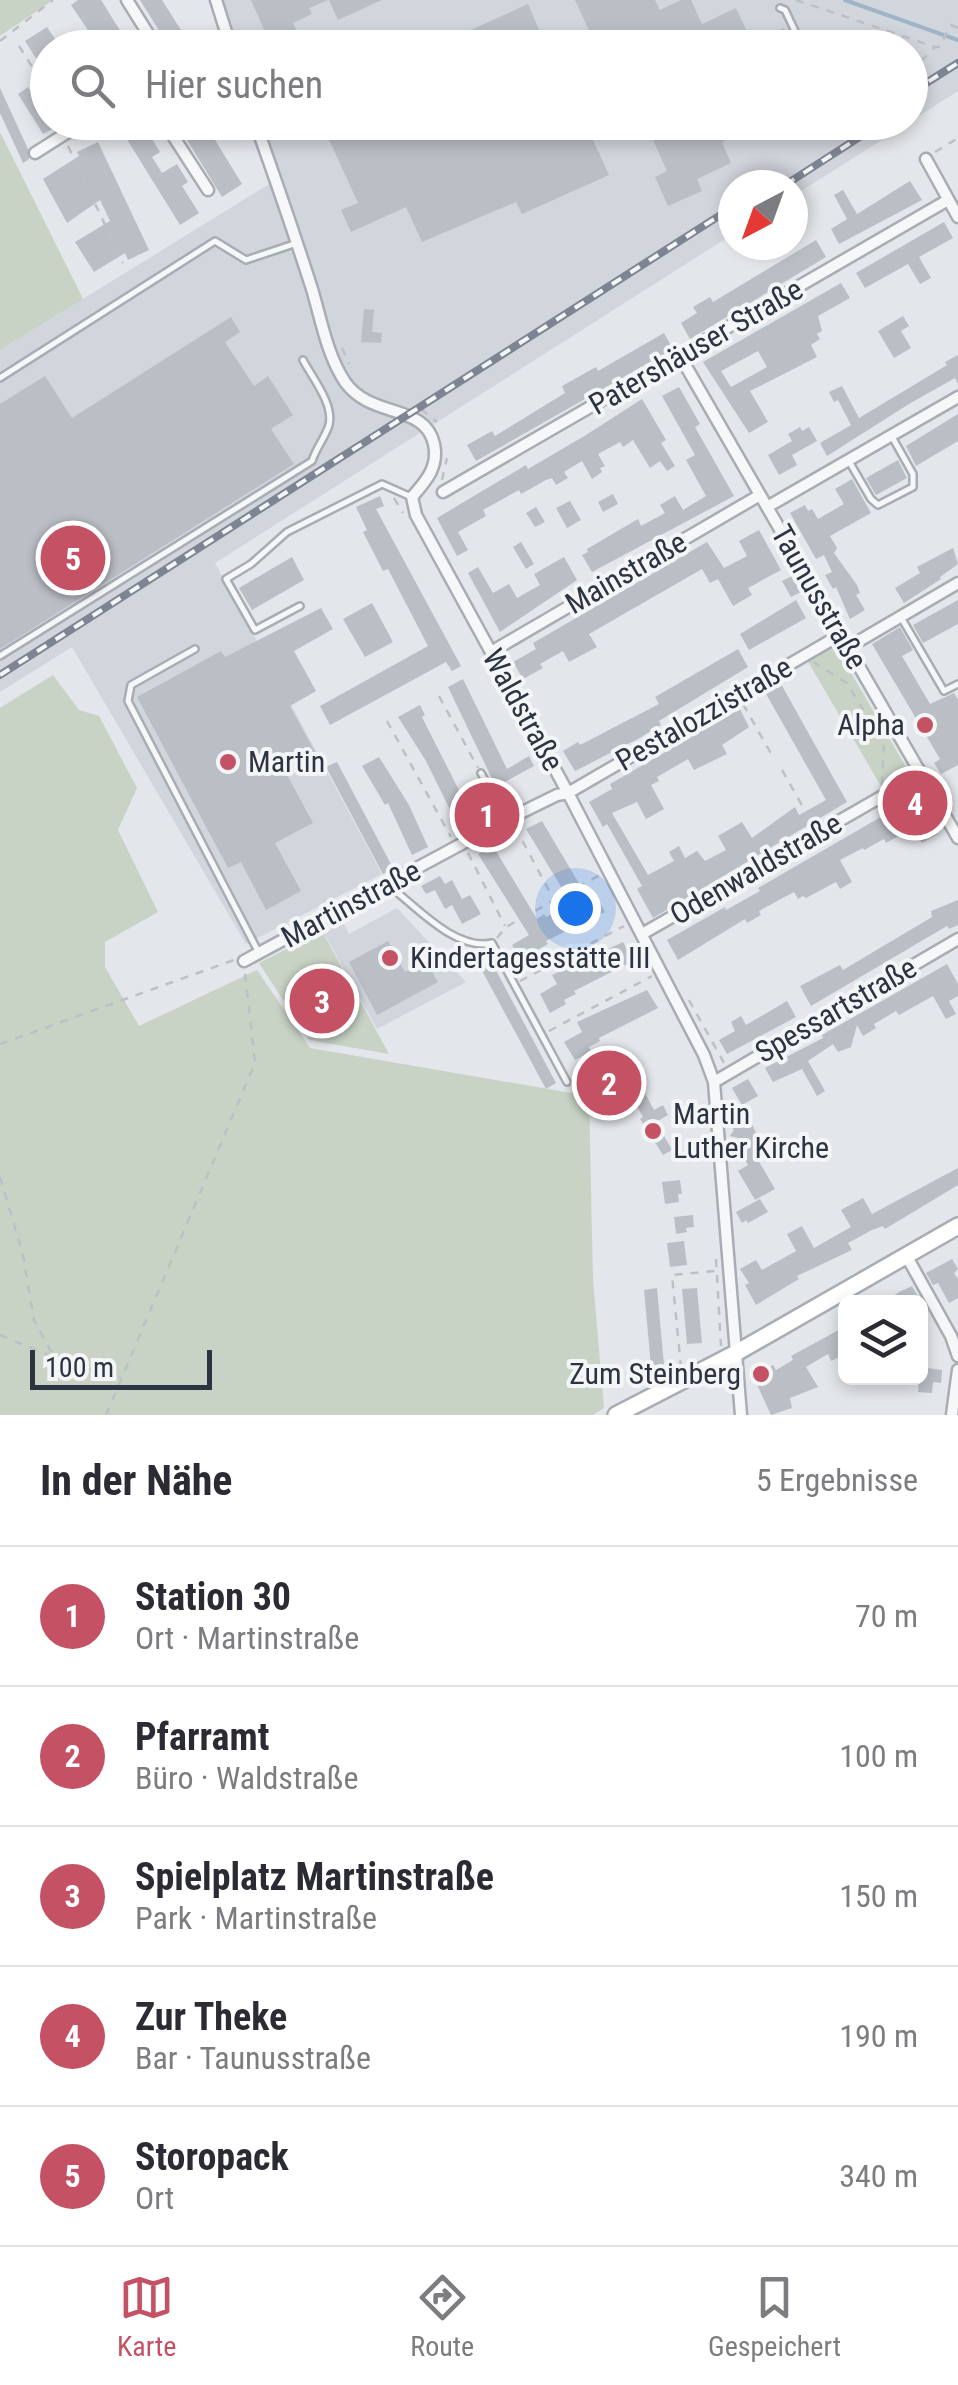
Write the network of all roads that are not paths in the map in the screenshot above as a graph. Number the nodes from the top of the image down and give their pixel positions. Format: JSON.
{"nodes":[{"id":1,"x":127,"y":0,"type":"edge"},
{"id":2,"x":216,"y":0,"type":"edge"},
{"id":3,"x":780,"y":8,"type":"dead end"},
{"id":4,"x":146,"y":30,"type":"edge"},
{"id":5,"x":226,"y":30,"type":"edge"},
{"id":6,"x":795,"y":30,"type":"edge"},
{"id":7,"x":57,"y":140,"type":"edge"},
{"id":8,"x":176,"y":140,"type":"edge"},
{"id":9,"x":262,"y":140,"type":"edge"},
{"id":10,"x":35,"y":154,"type":"dead end"},
{"id":11,"x":926,"y":158,"type":"road end"},
{"id":12,"x":208,"y":190,"type":"dead end"},
{"id":13,"x":948,"y":200,"type":"junction"},
{"id":14,"x":958,"y":217,"type":"edge"},
{"id":15,"x":298,"y":243,"type":"junction"},
{"id":16,"x":680,"y":356,"type":"junction"},
{"id":17,"x":303,"y":360,"type":"dead end"},
{"id":18,"x":0,"y":378,"type":"edge"},
{"id":19,"x":958,"y":397,"type":"edge"},
{"id":20,"x":891,"y":436,"type":"junction"},
{"id":21,"x":848,"y":460,"type":"junction"},
{"id":22,"x":443,"y":492,"type":"dead end"},
{"id":23,"x":760,"y":495,"type":"junction"},
{"id":24,"x":412,"y":498,"type":"junction"},
{"id":25,"x":767,"y":507,"type":"junction"},
{"id":26,"x":958,"y":583,"type":"edge"},
{"id":27,"x":300,"y":606,"type":"dead end"},
{"id":28,"x":901,"y":616,"type":"junction"},
{"id":29,"x":840,"y":635,"type":"junction"},
{"id":30,"x":847,"y":648,"type":"junction"},
{"id":31,"x":195,"y":649,"type":"dead end"},
{"id":32,"x":488,"y":654,"type":"junction"},
{"id":33,"x":0,"y":656,"type":"edge"},
{"id":34,"x":958,"y":684,"type":"edge"},
{"id":35,"x":481,"y":773,"type":"road end"},
{"id":36,"x":921,"y":774,"type":"junction"},
{"id":37,"x":568,"y":793,"type":"junction"},
{"id":38,"x":508,"y":819,"type":"junction"},
{"id":39,"x":957,"y":836,"type":"edge"},
{"id":40,"x":388,"y":885,"type":"junction"},
{"id":41,"x":642,"y":934,"type":"junction"},
{"id":42,"x":958,"y":939,"type":"edge"},
{"id":43,"x":259,"y":953,"type":"junction"},
{"id":44,"x":244,"y":961,"type":"road end"},
{"id":45,"x":568,"y":1082,"type":"dead end"},
{"id":46,"x":714,"y":1082,"type":"junction"},
{"id":47,"x":958,"y":1226,"type":"edge"},
{"id":48,"x":906,"y":1255,"type":"junction"},
{"id":49,"x":728,"y":1351,"type":"junction"},
{"id":50,"x":958,"y":1356,"type":"edge"},
{"id":51,"x":958,"y":1370,"type":"edge"},
{"id":52,"x":616,"y":1415,"type":"edge"},
{"id":53,"x":741,"y":1415,"type":"edge"},
{"id":54,"x":952,"y":1415,"type":"edge"}],
"edges":[{"from":1,"to":4,"type":"street"},
{"from":2,"to":5,"type":"street"},
{"from":3,"to":6,"type":"lane"},
{"from":7,"to":10,"type":"street"},
{"from":8,"to":12,"type":"street"},
{"from":9,"to":15,"type":"street"},
{"from":11,"to":13,"type":"street"},
{"from":13,"to":14,"type":"street"},
{"from":13,"to":16,"type":"street","name":"Patershäuser Straße"},
{"from":15,"to":18,"type":"lane"},
{"from":15,"to":24,"type":"street"},
{"from":16,"to":22,"type":"street","name":"Patershäuser Straße"},
{"from":16,"to":23,"type":"street","name":"Taunusstraße"},
{"from":17,"to":33,"type":"lane"},
{"from":19,"to":20,"type":"street"},
{"from":20,"to":21,"type":"street"},
{"from":20,"to":21,"type":"lane"},
{"from":21,"to":25,"type":"street"},
{"from":23,"to":25,"type":"street","name":"Taunusstraße"},
{"from":23,"to":32,"type":"street","name":"Mainstraße"},
{"from":24,"to":27,"type":"lane"},
{"from":24,"to":32,"type":"street","name":"Waldstraße"},
{"from":25,"to":29,"type":"street","name":"Taunusstraße"},
{"from":26,"to":28,"type":"street"},
{"from":28,"to":30,"type":"street"},
{"from":28,"to":34,"type":"lane"},
{"from":29,"to":30,"type":"street","name":"Taunusstraße"},
{"from":29,"to":37,"type":"street","name":"Pestalozzistraße"},
{"from":30,"to":36,"type":"street","name":"Taunusstraße"},
{"from":31,"to":43,"type":"lane"},
{"from":32,"to":37,"type":"street","name":"Waldstraße"},
{"from":35,"to":38,"type":"lane"},
{"from":36,"to":39,"type":"street","name":"Taunusstraße"},
{"from":36,"to":41,"type":"street","name":"Odenwaldstraße"},
{"from":37,"to":38,"type":"street","name":"Martinstraße"},
{"from":37,"to":41,"type":"street","name":"Waldstraße"},
{"from":38,"to":40,"type":"street","name":"Martinstraße"},
{"from":40,"to":43,"type":"street","name":"Martinstraße"},
{"from":40,"to":45,"type":"lane"},
{"from":41,"to":46,"type":"street","name":"Waldstraße"},
{"from":42,"to":46,"type":"street","name":"Spessartstraße"},
{"from":43,"to":44,"type":"street","name":"Martinstraße"},
{"from":46,"to":49,"type":"street","name":"Waldstraße"},
{"from":47,"to":48,"type":"main road"},
{"from":48,"to":49,"type":"main road"},
{"from":48,"to":50,"type":"street"},
{"from":49,"to":52,"type":"main road"},
{"from":49,"to":53,"type":"street","name":"Waldstraße"},
{"from":51,"to":54,"type":"street"}]}
